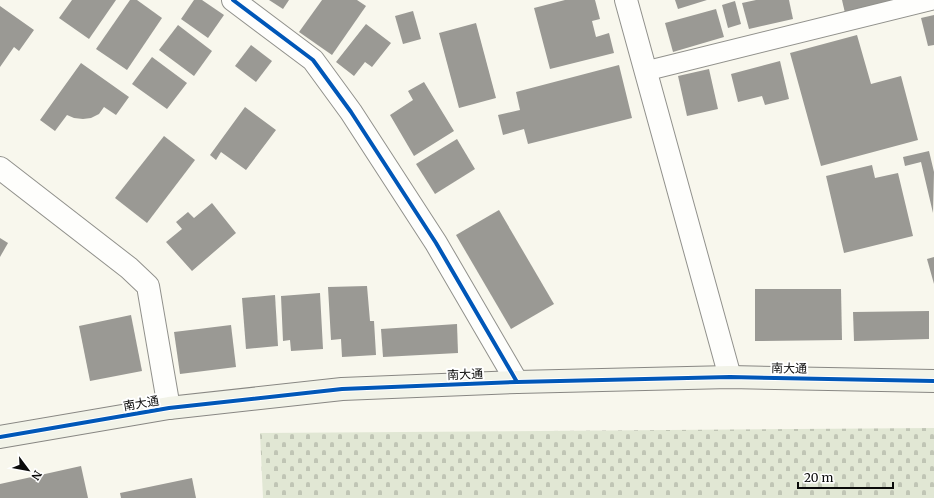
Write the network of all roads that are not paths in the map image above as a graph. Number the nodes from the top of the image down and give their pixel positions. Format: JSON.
{"nodes":[{"id":1,"x":233,"y":0,"type":"edge"},
{"id":2,"x":626,"y":0,"type":"edge"},
{"id":3,"x":933,"y":0,"type":"edge"},
{"id":4,"x":646,"y":71,"type":"junction"},
{"id":5,"x":0,"y":168,"type":"edge"},
{"id":6,"x":730,"y":377,"type":"junction"},
{"id":7,"x":934,"y":381,"type":"edge"},
{"id":8,"x":517,"y":382,"type":"junction"},
{"id":9,"x":169,"y":408,"type":"junction"},
{"id":10,"x":0,"y":437,"type":"edge"}],
"edges":[{"from":1,"to":8,"type":"street"},
{"from":2,"to":4,"type":"street"},
{"from":3,"to":4,"type":"lane"},
{"from":4,"to":6,"type":"street"},
{"from":5,"to":9,"type":"street"},
{"from":6,"to":7,"type":"street","name":"南大通"},
{"from":6,"to":8,"type":"street","name":"南大通"},
{"from":8,"to":9,"type":"street","name":"南大通"},
{"from":9,"to":10,"type":"street","name":"南大通"}]}
